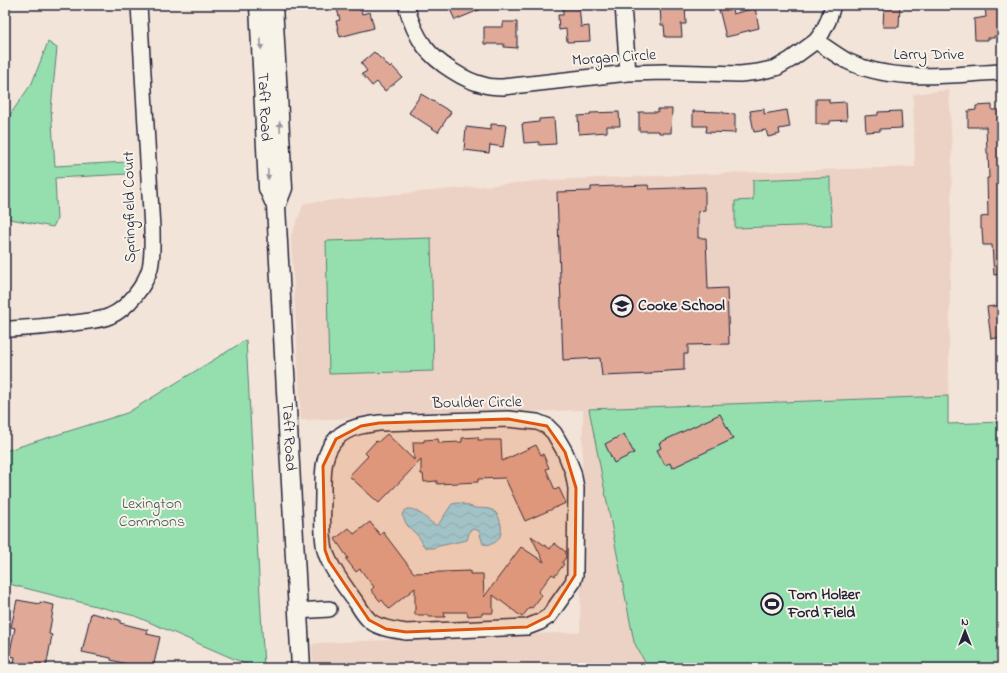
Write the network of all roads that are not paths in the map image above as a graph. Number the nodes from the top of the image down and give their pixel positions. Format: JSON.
{"nodes":[{"id":1,"x":139,"y":5,"type":"edge"},
{"id":2,"x":259,"y":5,"type":"edge"},
{"id":3,"x":273,"y":5,"type":"edge"},
{"id":4,"x":406,"y":5,"type":"edge"},
{"id":5,"x":623,"y":5,"type":"edge"},
{"id":6,"x":833,"y":5,"type":"edge"},
{"id":7,"x":816,"y":41,"type":"junction"},
{"id":8,"x":1002,"y":72,"type":"edge"},
{"id":9,"x":628,"y":73,"type":"junction"},
{"id":10,"x":276,"y":206,"type":"junction"},
{"id":11,"x":11,"y":329,"type":"dead end"},
{"id":12,"x":329,"y":609,"type":"dead end"},
{"id":13,"x":297,"y":611,"type":"junction"},
{"id":14,"x":369,"y":620,"type":"joint"},
{"id":15,"x":300,"y":668,"type":"edge"}],
"edges":[{"from":1,"to":11,"type":"street","name":"Springfield Court"},
{"from":2,"to":10,"type":"street","name":"Taft Road","one_way":true},
{"from":10,"to":3,"type":"street","name":"Taft Road","one_way":true},
{"from":4,"to":9,"type":"street","name":"Morgan Circle"},
{"from":5,"to":9,"type":"street"},
{"from":6,"to":7,"type":"street","name":"Morgan Circle"},
{"from":7,"to":8,"type":"street","name":"Larry Drive"},
{"from":7,"to":9,"type":"street","name":"Morgan Circle"},
{"from":10,"to":13,"type":"street","name":"Taft Road"},
{"from":12,"to":13,"type":"street"},
{"from":13,"to":15,"type":"street","name":"Taft Road"},
{"from":14,"to":14,"type":"street","name":"Boulder Circle"}]}
